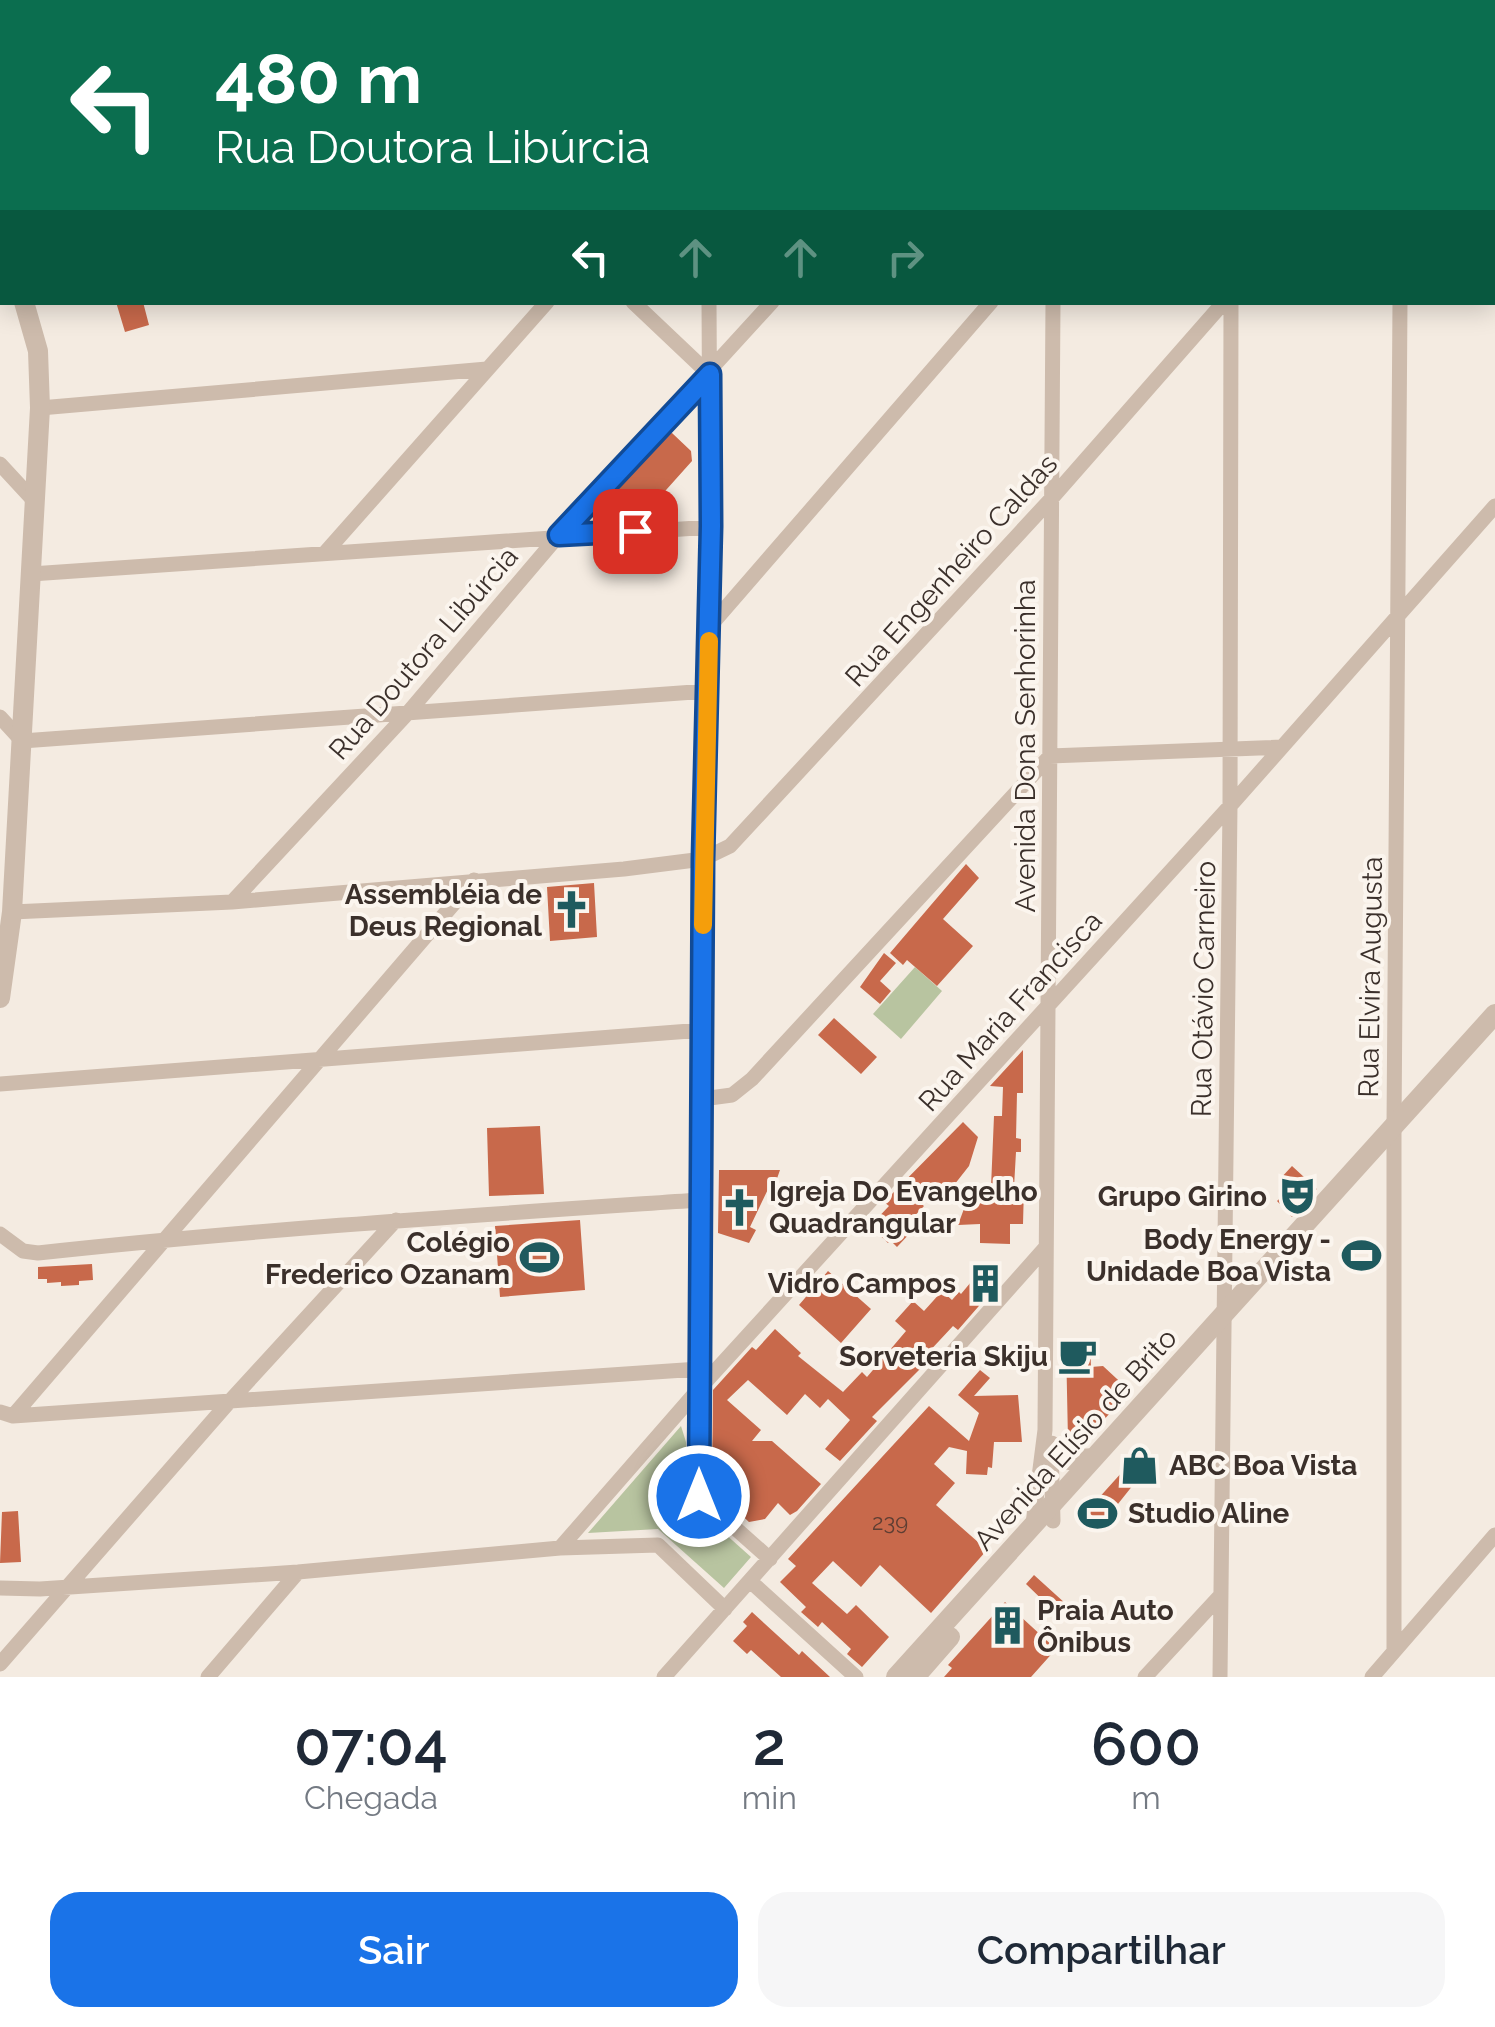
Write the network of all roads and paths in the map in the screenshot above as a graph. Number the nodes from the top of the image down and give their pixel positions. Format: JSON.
{"nodes":[{"id":1,"x":25,"y":305,"type":"edge"},
{"id":2,"x":544,"y":305,"type":"edge"},
{"id":3,"x":636,"y":305,"type":"edge"},
{"id":4,"x":709,"y":305,"type":"edge"},
{"id":5,"x":769,"y":305,"type":"edge"},
{"id":6,"x":989,"y":305,"type":"edge"},
{"id":7,"x":1053,"y":305,"type":"edge"},
{"id":8,"x":1225,"y":305,"type":"edge"},
{"id":9,"x":1228,"y":305,"type":"edge"},
{"id":10,"x":1400,"y":305,"type":"edge"},
{"id":11,"x":487,"y":369,"type":"junction"},
{"id":12,"x":710,"y":374,"type":"junction"},
{"id":13,"x":40,"y":408,"type":"junction"},
{"id":14,"x":0,"y":464,"type":"edge"},
{"id":15,"x":1051,"y":499,"type":"junction"},
{"id":16,"x":36,"y":503,"type":"junction"},
{"id":17,"x":1495,"y":506,"type":"edge"},
{"id":18,"x":711,"y":526,"type":"junction"},
{"id":19,"x":559,"y":535,"type":"junction"},
{"id":20,"x":324,"y":554,"type":"junction"},
{"id":21,"x":32,"y":574,"type":"junction"},
{"id":22,"x":1400,"y":612,"type":"junction"},
{"id":23,"x":710,"y":626,"type":"junction"},
{"id":24,"x":708,"y":691,"type":"junction"},
{"id":25,"x":406,"y":715,"type":"junction"},
{"id":26,"x":0,"y":718,"type":"edge"},
{"id":27,"x":22,"y":742,"type":"junction"},
{"id":28,"x":1282,"y":746,"type":"junction"},
{"id":29,"x":1230,"y":749,"type":"junction"},
{"id":30,"x":1050,"y":756,"type":"junction"},
{"id":31,"x":1230,"y":806,"type":"junction"},
{"id":32,"x":14,"y":848,"type":"junction"},
{"id":33,"x":703,"y":859,"type":"junction"},
{"id":34,"x":474,"y":880,"type":"junction"},
{"id":35,"x":0,"y":891,"type":"edge"},
{"id":36,"x":232,"y":902,"type":"junction"},
{"id":37,"x":12,"y":912,"type":"junction"},
{"id":38,"x":0,"y":998,"type":"edge"},
{"id":39,"x":1048,"y":1007,"type":"junction"},
{"id":40,"x":1495,"y":1014,"type":"edge"},
{"id":41,"x":703,"y":1030,"type":"junction"},
{"id":42,"x":1495,"y":1034,"type":"edge"},
{"id":43,"x":318,"y":1061,"type":"junction"},
{"id":44,"x":0,"y":1084,"type":"edge"},
{"id":45,"x":702,"y":1099,"type":"junction"},
{"id":46,"x":1394,"y":1136,"type":"junction"},
{"id":47,"x":699,"y":1200,"type":"junction"},
{"id":48,"x":396,"y":1220,"type":"junction"},
{"id":49,"x":0,"y":1234,"type":"edge"},
{"id":50,"x":163,"y":1239,"type":"junction"},
{"id":51,"x":1046,"y":1248,"type":"junction"},
{"id":52,"x":1224,"y":1323,"type":"junction"},
{"id":53,"x":699,"y":1369,"type":"junction"},
{"id":54,"x":698,"y":1390,"type":"junction"},
{"id":55,"x":230,"y":1402,"type":"junction"},
{"id":56,"x":6,"y":1414,"type":"edge"},
{"id":57,"x":1048,"y":1438,"type":"junction"},
{"id":58,"x":1093,"y":1458,"type":"junction"},
{"id":59,"x":1046,"y":1517,"type":"junction"},
{"id":60,"x":1495,"y":1535,"type":"edge"},
{"id":61,"x":560,"y":1548,"type":"junction"},
{"id":62,"x":770,"y":1559,"type":"junction"},
{"id":63,"x":298,"y":1572,"type":"junction"},
{"id":64,"x":750,"y":1581,"type":"junction"},
{"id":65,"x":71,"y":1585,"type":"junction"},
{"id":66,"x":0,"y":1588,"type":"edge"},
{"id":67,"x":1220,"y":1597,"type":"junction"},
{"id":68,"x":725,"y":1609,"type":"junction"},
{"id":69,"x":1394,"y":1651,"type":"junction"},
{"id":70,"x":0,"y":1664,"type":"edge"},
{"id":71,"x":208,"y":1677,"type":"edge"},
{"id":72,"x":664,"y":1677,"type":"edge"},
{"id":73,"x":856,"y":1677,"type":"edge"},
{"id":74,"x":896,"y":1677,"type":"edge"},
{"id":75,"x":915,"y":1677,"type":"edge"},
{"id":76,"x":1145,"y":1677,"type":"edge"},
{"id":77,"x":1220,"y":1677,"type":"edge"},
{"id":78,"x":1372,"y":1677,"type":"edge"}],
"edges":[{"from":1,"to":13,"type":"street"},
{"from":2,"to":11,"type":"street"},
{"from":3,"to":12,"type":"street"},
{"from":4,"to":12,"type":"street"},
{"from":5,"to":12,"type":"street","name":"Rua Doutora Libúrcia"},
{"from":6,"to":23,"type":"street"},
{"from":7,"to":15,"type":"street","name":"Avenida Dona Senhorinha"},
{"from":8,"to":15,"type":"street","name":"Rua Engenheiro Caldas"},
{"from":9,"to":29,"type":"street","name":"Rua Otávio Carneiro"},
{"from":10,"to":22,"type":"street","name":"Rua Elvira Augusta"},
{"from":11,"to":13,"type":"street"},
{"from":11,"to":20,"type":"street"},
{"from":12,"to":18,"type":"street"},
{"from":12,"to":19,"type":"street","name":"Rua Doutora Libúrcia"},
{"from":13,"to":16,"type":"street"},
{"from":14,"to":16,"type":"street"},
{"from":15,"to":30,"type":"street","name":"Avenida Dona Senhorinha"},
{"from":15,"to":33,"type":"street","name":"Rua Engenheiro Caldas"},
{"from":16,"to":21,"type":"street"},
{"from":17,"to":22,"type":"street","name":"Rua Maria Francisca"},
{"from":18,"to":19,"type":"street"},
{"from":18,"to":23,"type":"street"},
{"from":19,"to":20,"type":"street"},
{"from":19,"to":25,"type":"street","name":"Rua Doutora Libúrcia"},
{"from":20,"to":21,"type":"street"},
{"from":21,"to":27,"type":"street"},
{"from":22,"to":28,"type":"street","name":"Rua Maria Francisca"},
{"from":22,"to":46,"type":"street","name":"Rua Elvira Augusta"},
{"from":23,"to":24,"type":"street"},
{"from":24,"to":25,"type":"street"},
{"from":24,"to":33,"type":"street"},
{"from":25,"to":27,"type":"street"},
{"from":25,"to":36,"type":"street","name":"Rua Doutora Libúrcia"},
{"from":26,"to":27,"type":"street"},
{"from":27,"to":32,"type":"street"},
{"from":28,"to":29,"type":"street"},
{"from":28,"to":31,"type":"street","name":"Rua Maria Francisca"},
{"from":29,"to":30,"type":"street"},
{"from":29,"to":31,"type":"street","name":"Rua Otávio Carneiro"},
{"from":30,"to":39,"type":"street","name":"Avenida Dona Senhorinha"},
{"from":30,"to":45,"type":"street"},
{"from":31,"to":39,"type":"street","name":"Rua Maria Francisca"},
{"from":31,"to":52,"type":"street","name":"Rua Otávio Carneiro"},
{"from":32,"to":35,"type":"street"},
{"from":32,"to":37,"type":"street"},
{"from":33,"to":34,"type":"street"},
{"from":33,"to":41,"type":"street"},
{"from":34,"to":36,"type":"street"},
{"from":34,"to":43,"type":"street"},
{"from":36,"to":37,"type":"street"},
{"from":37,"to":38,"type":"street"},
{"from":39,"to":51,"type":"street","name":"Avenida Dona Senhorinha"},
{"from":39,"to":54,"type":"street","name":"Rua Maria Francisca"},
{"from":40,"to":46,"type":"street","name":"Avenida Elísio de Brito"},
{"from":41,"to":43,"type":"street"},
{"from":41,"to":45,"type":"street"},
{"from":42,"to":46,"type":"street","name":"Avenida Elísio de Brito"},
{"from":43,"to":44,"type":"street"},
{"from":43,"to":50,"type":"street"},
{"from":45,"to":47,"type":"street"},
{"from":46,"to":52,"type":"street","name":"Avenida Elísio de Brito"},
{"from":46,"to":69,"type":"street","name":"Rua Elvira Augusta"},
{"from":47,"to":48,"type":"street"},
{"from":47,"to":53,"type":"street"},
{"from":48,"to":50,"type":"street"},
{"from":48,"to":55,"type":"street"},
{"from":49,"to":50,"type":"street"},
{"from":50,"to":56,"type":"street"},
{"from":51,"to":57,"type":"street","name":"Avenida Dona Senhorinha"},
{"from":51,"to":62,"type":"street"},
{"from":52,"to":58,"type":"street","name":"Avenida Elísio de Brito"},
{"from":52,"to":59,"type":"street","name":"Avenida Elísio de Brito"},
{"from":52,"to":67,"type":"street","name":"Rua Otávio Carneiro"},
{"from":53,"to":54,"type":"street"},
{"from":53,"to":55,"type":"street"},
{"from":54,"to":61,"type":"street","name":"Rua Maria Francisca"},
{"from":54,"to":62,"type":"street"},
{"from":55,"to":56,"type":"street"},
{"from":55,"to":65,"type":"street"},
{"from":57,"to":58,"type":"street"},
{"from":57,"to":59,"type":"street","name":"Avenida Dona Senhorinha"},
{"from":57,"to":59,"type":"street","name":"Avenida Dona Senhorinha"},
{"from":58,"to":59,"type":"street","name":"Avenida Elísio de Brito"},
{"from":59,"to":74,"type":"street","name":"Avenida Elísio de Brito"},
{"from":59,"to":75,"type":"street","name":"Avenida Elísio de Brito"},
{"from":60,"to":69,"type":"street"},
{"from":61,"to":63,"type":"street"},
{"from":61,"to":68,"type":"street"},
{"from":62,"to":64,"type":"street"},
{"from":63,"to":65,"type":"street"},
{"from":63,"to":71,"type":"street"},
{"from":64,"to":68,"type":"street"},
{"from":64,"to":73,"type":"street"},
{"from":65,"to":66,"type":"street"},
{"from":65,"to":70,"type":"street"},
{"from":67,"to":76,"type":"street"},
{"from":67,"to":77,"type":"street","name":"Rua Otávio Carneiro"},
{"from":68,"to":72,"type":"street"},
{"from":69,"to":78,"type":"street"}]}
